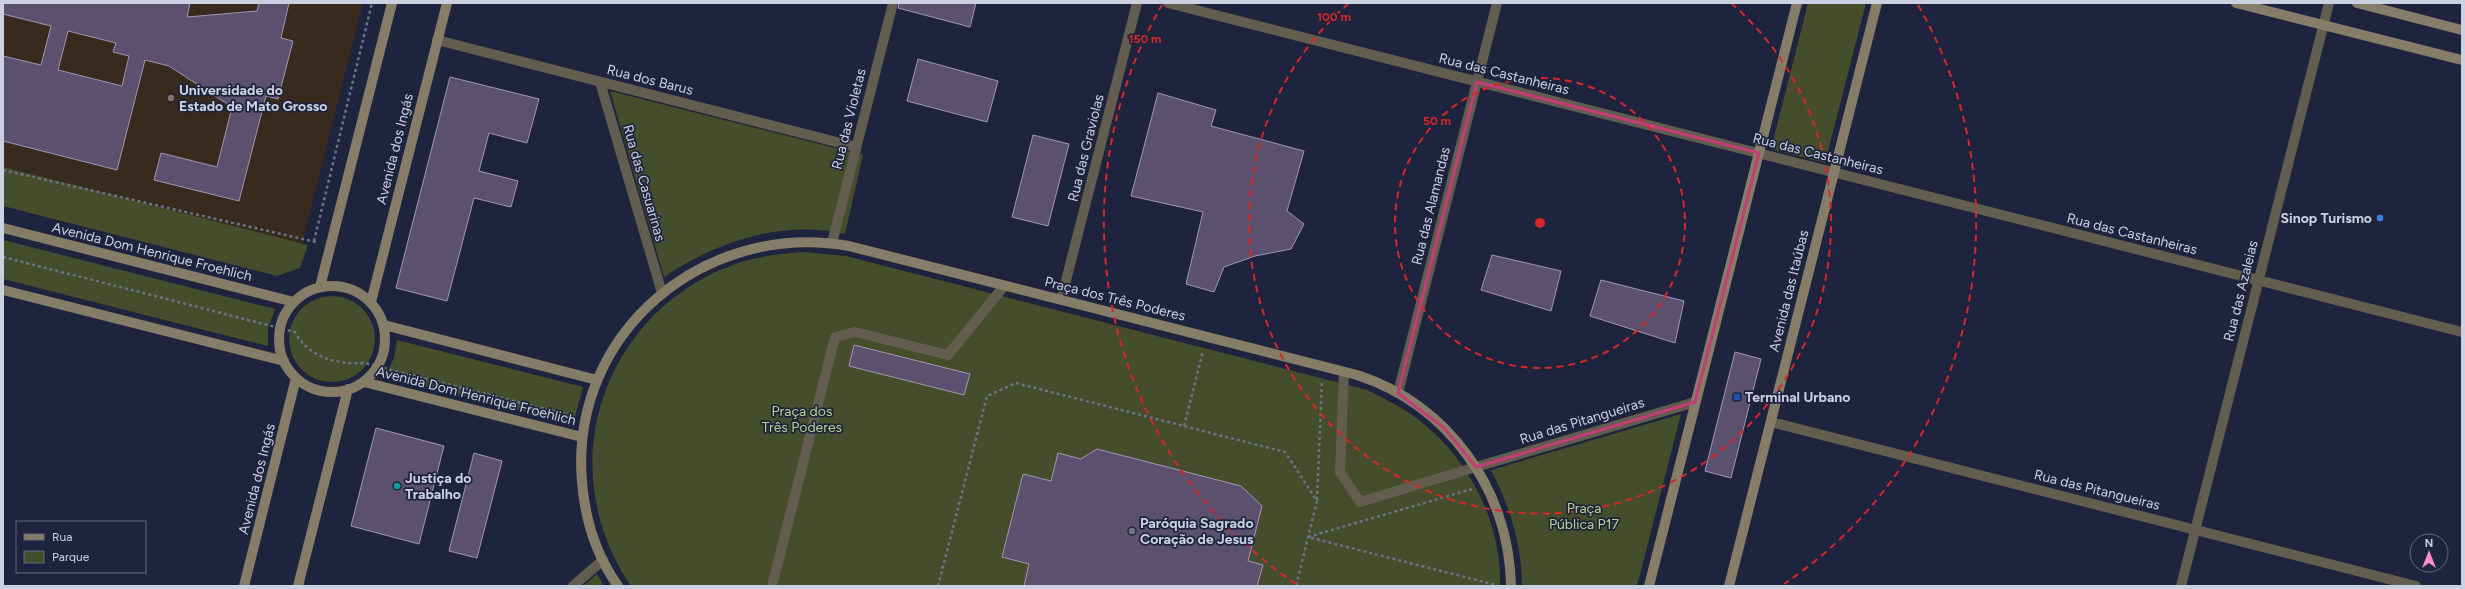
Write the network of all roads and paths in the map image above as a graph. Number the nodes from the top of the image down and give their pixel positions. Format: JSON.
{"nodes":[{"id":1,"x":372,"y":3,"type":"edge"},
{"id":2,"x":392,"y":3,"type":"edge"},
{"id":3,"x":447,"y":3,"type":"edge"},
{"id":4,"x":892,"y":3,"type":"edge"},
{"id":5,"x":1137,"y":3,"type":"edge"},
{"id":6,"x":1168,"y":3,"type":"edge"},
{"id":7,"x":1497,"y":3,"type":"edge"},
{"id":8,"x":1797,"y":3,"type":"edge"},
{"id":9,"x":1877,"y":3,"type":"edge"},
{"id":10,"x":2236,"y":3,"type":"edge"},
{"id":11,"x":2329,"y":3,"type":"edge"},
{"id":12,"x":2357,"y":3,"type":"edge"},
{"id":13,"x":2323,"y":25,"type":"junction"},
{"id":14,"x":2462,"y":30,"type":"edge"},
{"id":15,"x":437,"y":40,"type":"junction"},
{"id":16,"x":2462,"y":60,"type":"edge"},
{"id":17,"x":600,"y":82,"type":"junction"},
{"id":18,"x":1477,"y":82,"type":"junction"},
{"id":19,"x":856,"y":146,"type":"junction"},
{"id":20,"x":1759,"y":153,"type":"junction"},
{"id":21,"x":3,"y":170,"type":"edge"},
{"id":22,"x":1834,"y":173,"type":"junction"},
{"id":23,"x":3,"y":228,"type":"edge"},
{"id":24,"x":314,"y":241,"type":"junction"},
{"id":25,"x":832,"y":243,"type":"junction"},
{"id":26,"x":330,"y":245,"type":"junction"},
{"id":27,"x":3,"y":257,"type":"edge"},
{"id":28,"x":2259,"y":281,"type":"junction"},
{"id":29,"x":1004,"y":286,"type":"junction"},
{"id":30,"x":320,"y":287,"type":"junction"},
{"id":31,"x":3,"y":290,"type":"edge"},
{"id":32,"x":662,"y":293,"type":"junction"},
{"id":33,"x":1061,"y":300,"type":"junction"},
{"id":34,"x":294,"y":302,"type":"junction"},
{"id":35,"x":371,"y":302,"type":"junction"},
{"id":36,"x":384,"y":325,"type":"junction"},
{"id":37,"x":280,"y":328,"type":"junction"},
{"id":38,"x":2462,"y":332,"type":"edge"},
{"id":39,"x":1206,"y":337,"type":"junction"},
{"id":40,"x":284,"y":362,"type":"junction"},
{"id":41,"x":378,"y":366,"type":"junction"},
{"id":42,"x":1323,"y":367,"type":"junction"},
{"id":43,"x":1344,"y":372,"type":"junction"},
{"id":44,"x":296,"y":378,"type":"junction"},
{"id":45,"x":598,"y":380,"type":"junction"},
{"id":46,"x":364,"y":382,"type":"junction"},
{"id":47,"x":348,"y":389,"type":"junction"},
{"id":48,"x":1398,"y":393,"type":"junction"},
{"id":49,"x":1695,"y":402,"type":"junction"},
{"id":50,"x":586,"y":419,"type":"junction"},
{"id":51,"x":1771,"y":422,"type":"junction"},
{"id":52,"x":1184,"y":426,"type":"junction"},
{"id":53,"x":582,"y":437,"type":"junction"},
{"id":54,"x":1476,"y":467,"type":"junction"},
{"id":55,"x":1486,"y":485,"type":"junction"},
{"id":56,"x":1317,"y":501,"type":"junction"},
{"id":57,"x":2195,"y":530,"type":"junction"},
{"id":58,"x":1308,"y":537,"type":"junction"},
{"id":59,"x":603,"y":560,"type":"junction"},
{"id":60,"x":244,"y":586,"type":"edge"},
{"id":61,"x":298,"y":586,"type":"edge"},
{"id":62,"x":573,"y":586,"type":"edge"},
{"id":63,"x":618,"y":586,"type":"edge"},
{"id":64,"x":772,"y":586,"type":"edge"},
{"id":65,"x":938,"y":586,"type":"edge"},
{"id":66,"x":1296,"y":586,"type":"edge"},
{"id":67,"x":1498,"y":586,"type":"edge"},
{"id":68,"x":1511,"y":586,"type":"edge"},
{"id":69,"x":1649,"y":586,"type":"edge"},
{"id":70,"x":1729,"y":586,"type":"edge"},
{"id":71,"x":2181,"y":586,"type":"edge"},
{"id":72,"x":2416,"y":586,"type":"edge"}],
"edges":[{"from":1,"to":24,"type":"path"},
{"from":2,"to":26,"type":"main road"},
{"from":3,"to":15,"type":"main road","name":"Avenida dos Ingás"},
{"from":4,"to":19,"type":"street","name":"Rua das Violetas"},
{"from":5,"to":33,"type":"street","name":"Rua das Graviolas"},
{"from":6,"to":18,"type":"street","name":"Rua das Castanheiras"},
{"from":7,"to":18,"type":"street","name":"Rua das Alamandas"},
{"from":8,"to":20,"type":"main road"},
{"from":9,"to":22,"type":"main road","name":"Avenida das Itaúbas"},
{"from":10,"to":13,"type":"main road"},
{"from":11,"to":13,"type":"street","name":"Rua das Azaleias"},
{"from":12,"to":14,"type":"main road"},
{"from":13,"to":16,"type":"main road"},
{"from":13,"to":28,"type":"street","name":"Rua das Azaleias"},
{"from":15,"to":17,"type":"street","name":"Rua dos Barus"},
{"from":15,"to":35,"type":"main road","name":"Avenida dos Ingás"},
{"from":17,"to":19,"type":"street","name":"Rua dos Barus"},
{"from":17,"to":32,"type":"street","name":"Rua das Casuarinas"},
{"from":18,"to":20,"type":"street","name":"Rua das Castanheiras"},
{"from":18,"to":48,"type":"street","name":"Rua das Alamandas"},
{"from":19,"to":25,"type":"street","name":"Rua das Violetas"},
{"from":20,"to":22,"type":"street","name":"Rua das Castanheiras"},
{"from":20,"to":49,"type":"main road"},
{"from":21,"to":24,"type":"path"},
{"from":22,"to":28,"type":"street","name":"Rua das Castanheiras"},
{"from":22,"to":51,"type":"main road","name":"Avenida das Itaúbas"},
{"from":23,"to":34,"type":"main road","name":"Avenida Dom Henrique Froehlich"},
{"from":24,"to":26,"type":"path"},
{"from":25,"to":29,"type":"main road","name":"Praça dos Três Poderes"},
{"from":25,"to":32,"type":"main road","name":"Praça dos Três Poderes"},
{"from":26,"to":30,"type":"main road"},
{"from":27,"to":37,"type":"path"},
{"from":28,"to":38,"type":"street","name":"Rua das Castanheiras"},
{"from":28,"to":57,"type":"street","name":"Rua das Azaleias"},
{"from":29,"to":33,"type":"main road","name":"Praça dos Três Poderes"},
{"from":29,"to":64,"type":"street"},
{"from":30,"to":34,"type":"main road","name":"Avenida Dom Henrique Froehlich"},
{"from":30,"to":35,"type":"main road","name":"Avenida Dom Henrique Froehlich"},
{"from":31,"to":40,"type":"main road"},
{"from":32,"to":45,"type":"main road","name":"Praça dos Três Poderes"},
{"from":33,"to":39,"type":"main road","name":"Praça dos Três Poderes"},
{"from":34,"to":37,"type":"main road","name":"Avenida Dom Henrique Froehlich"},
{"from":35,"to":36,"type":"main road","name":"Avenida Dom Henrique Froehlich"},
{"from":36,"to":41,"type":"main road","name":"Avenida Dom Henrique Froehlich"},
{"from":36,"to":45,"type":"main road"},
{"from":37,"to":40,"type":"main road","name":"Avenida Dom Henrique Froehlich"},
{"from":37,"to":41,"type":"path"},
{"from":39,"to":42,"type":"main road","name":"Praça dos Três Poderes"},
{"from":39,"to":52,"type":"path"},
{"from":40,"to":44,"type":"main road","name":"Avenida Dom Henrique Froehlich"},
{"from":41,"to":46,"type":"main road","name":"Avenida Dom Henrique Froehlich"},
{"from":41,"to":50,"type":"path"},
{"from":42,"to":43,"type":"main road","name":"Praça dos Três Poderes"},
{"from":42,"to":56,"type":"path"},
{"from":43,"to":48,"type":"main road","name":"Praça dos Três Poderes"},
{"from":43,"to":54,"type":"street","name":"Rua das Pitangueiras"},
{"from":44,"to":47,"type":"main road","name":"Avenida Dom Henrique Froehlich"},
{"from":44,"to":60,"type":"main road","name":"Avenida dos Ingás"},
{"from":45,"to":50,"type":"main road","name":"Praça dos Três Poderes"},
{"from":46,"to":47,"type":"main road","name":"Avenida Dom Henrique Froehlich"},
{"from":46,"to":53,"type":"main road","name":"Avenida Dom Henrique Froehlich"},
{"from":47,"to":61,"type":"main road"},
{"from":48,"to":54,"type":"main road","name":"Praça dos Três Poderes"},
{"from":49,"to":54,"type":"street","name":"Rua das Pitangueiras"},
{"from":49,"to":69,"type":"main road"},
{"from":50,"to":53,"type":"main road","name":"Praça dos Três Poderes"},
{"from":51,"to":57,"type":"street","name":"Rua das Pitangueiras"},
{"from":51,"to":70,"type":"main road","name":"Avenida das Itaúbas"},
{"from":52,"to":56,"type":"path"},
{"from":52,"to":65,"type":"path"},
{"from":53,"to":59,"type":"main road","name":"Praça dos Três Poderes"},
{"from":54,"to":55,"type":"main road","name":"Praça dos Três Poderes"},
{"from":55,"to":58,"type":"path"},
{"from":55,"to":68,"type":"main road","name":"Praça dos Três Poderes"},
{"from":56,"to":58,"type":"path"},
{"from":57,"to":71,"type":"street","name":"Rua das Azaleias"},
{"from":57,"to":72,"type":"street","name":"Rua das Pitangueiras"},
{"from":58,"to":66,"type":"path"},
{"from":58,"to":67,"type":"path"},
{"from":59,"to":62,"type":"street"},
{"from":59,"to":63,"type":"main road","name":"Praça dos Três Poderes"}]}
